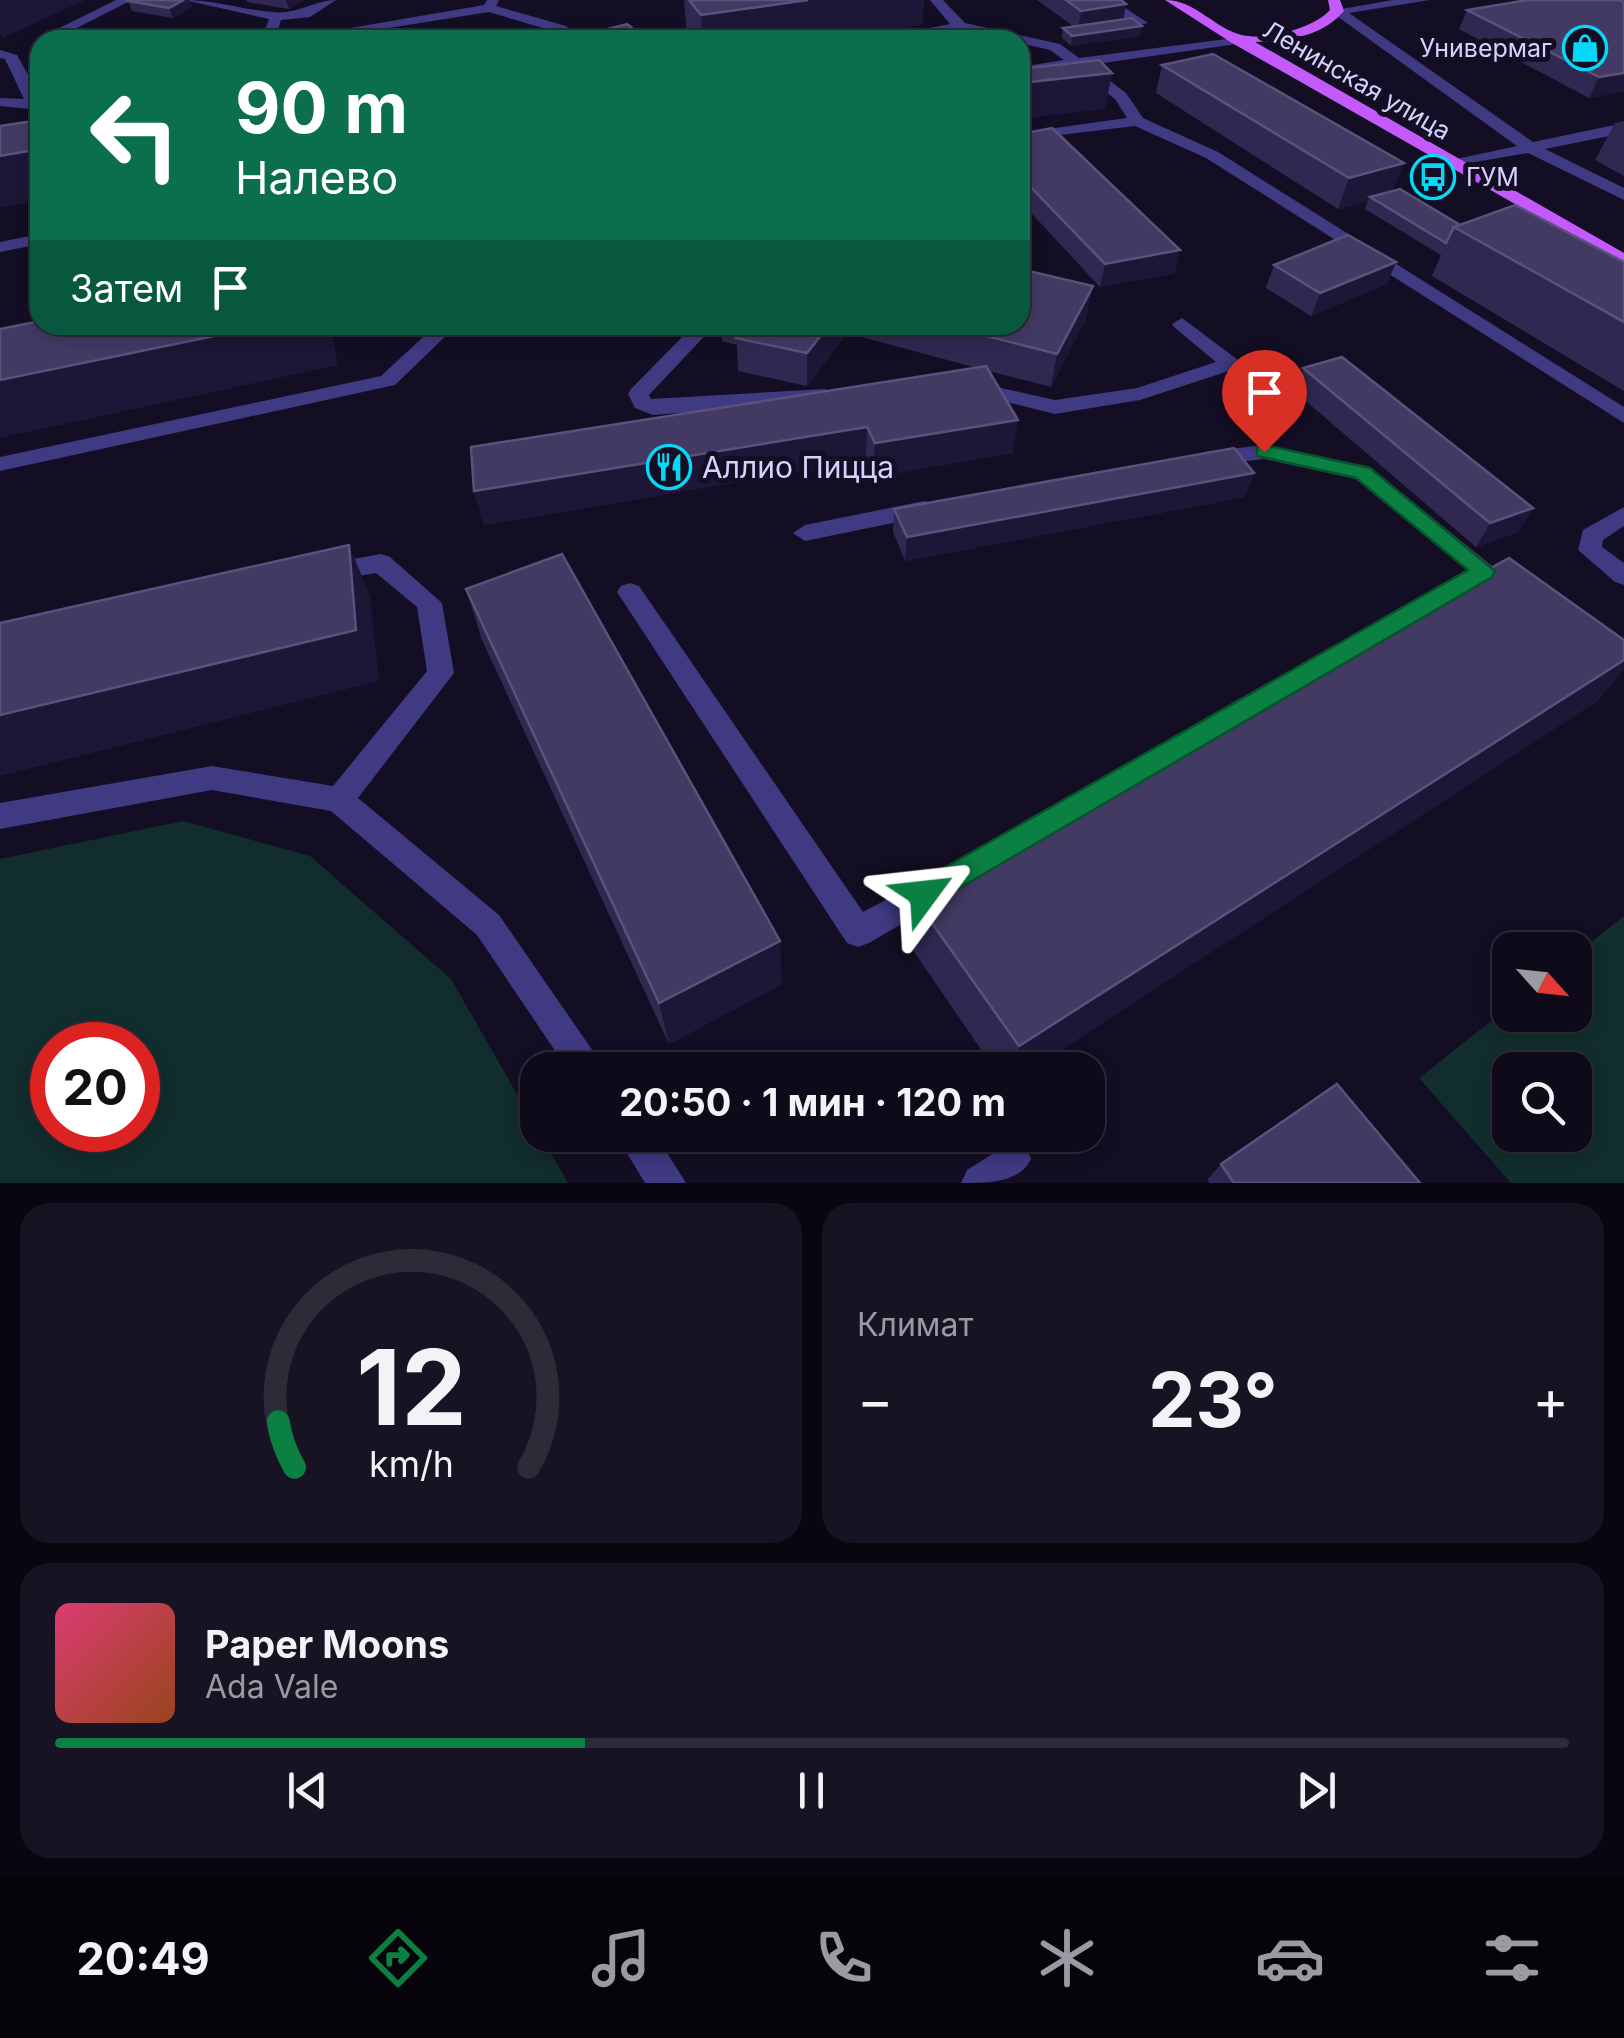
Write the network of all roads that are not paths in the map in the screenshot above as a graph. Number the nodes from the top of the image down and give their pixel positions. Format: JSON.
{"nodes":[{"id":1,"x":126,"y":0,"type":"edge"},
{"id":2,"x":190,"y":0,"type":"edge"},
{"id":3,"x":330,"y":0,"type":"edge"},
{"id":4,"x":936,"y":0,"type":"edge"},
{"id":5,"x":1104,"y":0,"type":"edge"},
{"id":6,"x":1171,"y":0,"type":"edge"},
{"id":7,"x":1424,"y":0,"type":"edge"},
{"id":8,"x":210,"y":2,"type":"edge"},
{"id":9,"x":491,"y":4,"type":"edge"},
{"id":10,"x":1336,"y":5,"type":"edge"},
{"id":11,"x":276,"y":17,"type":"junction"},
{"id":12,"x":1141,"y":23,"type":"edge"},
{"id":13,"x":960,"y":26,"type":"junction"},
{"id":14,"x":62,"y":30,"type":"edge"},
{"id":15,"x":271,"y":30,"type":"edge"},
{"id":16,"x":344,"y":30,"type":"edge"},
{"id":17,"x":562,"y":30,"type":"edge"},
{"id":18,"x":937,"y":30,"type":"edge"},
{"id":19,"x":978,"y":30,"type":"edge"},
{"id":20,"x":1237,"y":40,"type":"junction"},
{"id":21,"x":1030,"y":41,"type":"edge"},
{"id":22,"x":30,"y":45,"type":"edge"},
{"id":23,"x":5,"y":55,"type":"edge"},
{"id":24,"x":1081,"y":63,"type":"junction"},
{"id":25,"x":1030,"y":70,"type":"edge"},
{"id":26,"x":30,"y":91,"type":"edge"},
{"id":27,"x":0,"y":102,"type":"edge"},
{"id":28,"x":30,"y":102,"type":"edge"},
{"id":29,"x":1138,"y":121,"type":"junction"},
{"id":30,"x":1624,"y":128,"type":"edge"},
{"id":31,"x":1034,"y":136,"type":"edge"},
{"id":32,"x":1530,"y":148,"type":"junction"},
{"id":33,"x":1453,"y":164,"type":"junction"},
{"id":34,"x":1624,"y":195,"type":"edge"},
{"id":35,"x":30,"y":241,"type":"edge"},
{"id":36,"x":0,"y":247,"type":"edge"},
{"id":37,"x":1624,"y":262,"type":"edge"},
{"id":38,"x":1182,"y":324,"type":"dead end"},
{"id":39,"x":436,"y":335,"type":"edge"},
{"id":40,"x":694,"y":335,"type":"edge"},
{"id":41,"x":945,"y":387,"type":"edge"},
{"id":42,"x":846,"y":393,"type":"edge"},
{"id":43,"x":1624,"y":416,"type":"edge"},
{"id":44,"x":0,"y":464,"type":"edge"},
{"id":45,"x":1174,"y":464,"type":"edge"},
{"id":46,"x":954,"y":503,"type":"edge"},
{"id":47,"x":1624,"y":515,"type":"edge"},
{"id":48,"x":805,"y":532,"type":"dead end"},
{"id":49,"x":1484,"y":571,"type":"junction"},
{"id":50,"x":1624,"y":576,"type":"edge"},
{"id":51,"x":305,"y":577,"type":"edge"},
{"id":52,"x":1515,"y":590,"type":"edge"},
{"id":53,"x":630,"y":592,"type":"dead end"},
{"id":54,"x":1366,"y":639,"type":"edge"},
{"id":55,"x":339,"y":800,"type":"junction"},
{"id":56,"x":0,"y":816,"type":"edge"},
{"id":57,"x":960,"y":873,"type":"edge"},
{"id":58,"x":577,"y":1052,"type":"edge"},
{"id":59,"x":646,"y":1152,"type":"edge"},
{"id":60,"x":1012,"y":1159,"type":"dead end"},
{"id":61,"x":667,"y":1183,"type":"edge"},
{"id":62,"x":980,"y":1183,"type":"edge"}],
"edges":[{"from":1,"to":14,"type":"street"},
{"from":2,"to":8,"type":"street"},
{"from":3,"to":11,"type":"street"},
{"from":4,"to":13,"type":"street"},
{"from":5,"to":12,"type":"street"},
{"from":6,"to":20,"type":"main road","name":"Ленинская улица"},
{"from":7,"to":10,"type":"street"},
{"from":8,"to":11,"type":"street"},
{"from":9,"to":16,"type":"street"},
{"from":9,"to":17,"type":"street"},
{"from":10,"to":20,"type":"main road"},
{"from":10,"to":32,"type":"street"},
{"from":11,"to":15,"type":"street"},
{"from":13,"to":18,"type":"street"},
{"from":13,"to":19,"type":"street"},
{"from":20,"to":24,"type":"street"},
{"from":20,"to":33,"type":"main road","name":"Ленинская улица"},
{"from":21,"to":24,"type":"street"},
{"from":22,"to":23,"type":"street"},
{"from":23,"to":26,"type":"street"},
{"from":24,"to":25,"type":"street"},
{"from":24,"to":29,"type":"street"},
{"from":27,"to":28,"type":"street"},
{"from":29,"to":31,"type":"street"},
{"from":29,"to":43,"type":"street"},
{"from":30,"to":32,"type":"street"},
{"from":32,"to":33,"type":"street"},
{"from":32,"to":34,"type":"street"},
{"from":33,"to":37,"type":"main road","name":"Ленинская улица"},
{"from":35,"to":36,"type":"street"},
{"from":38,"to":41,"type":"street"},
{"from":39,"to":44,"type":"street"},
{"from":40,"to":42,"type":"street"},
{"from":45,"to":49,"type":"street"},
{"from":46,"to":48,"type":"street"},
{"from":47,"to":50,"type":"street"},
{"from":49,"to":52,"type":"street"},
{"from":49,"to":54,"type":"street"},
{"from":51,"to":55,"type":"street"},
{"from":53,"to":57,"type":"street"},
{"from":55,"to":56,"type":"street"},
{"from":55,"to":58,"type":"street"},
{"from":59,"to":61,"type":"street"},
{"from":60,"to":62,"type":"street"}]}
